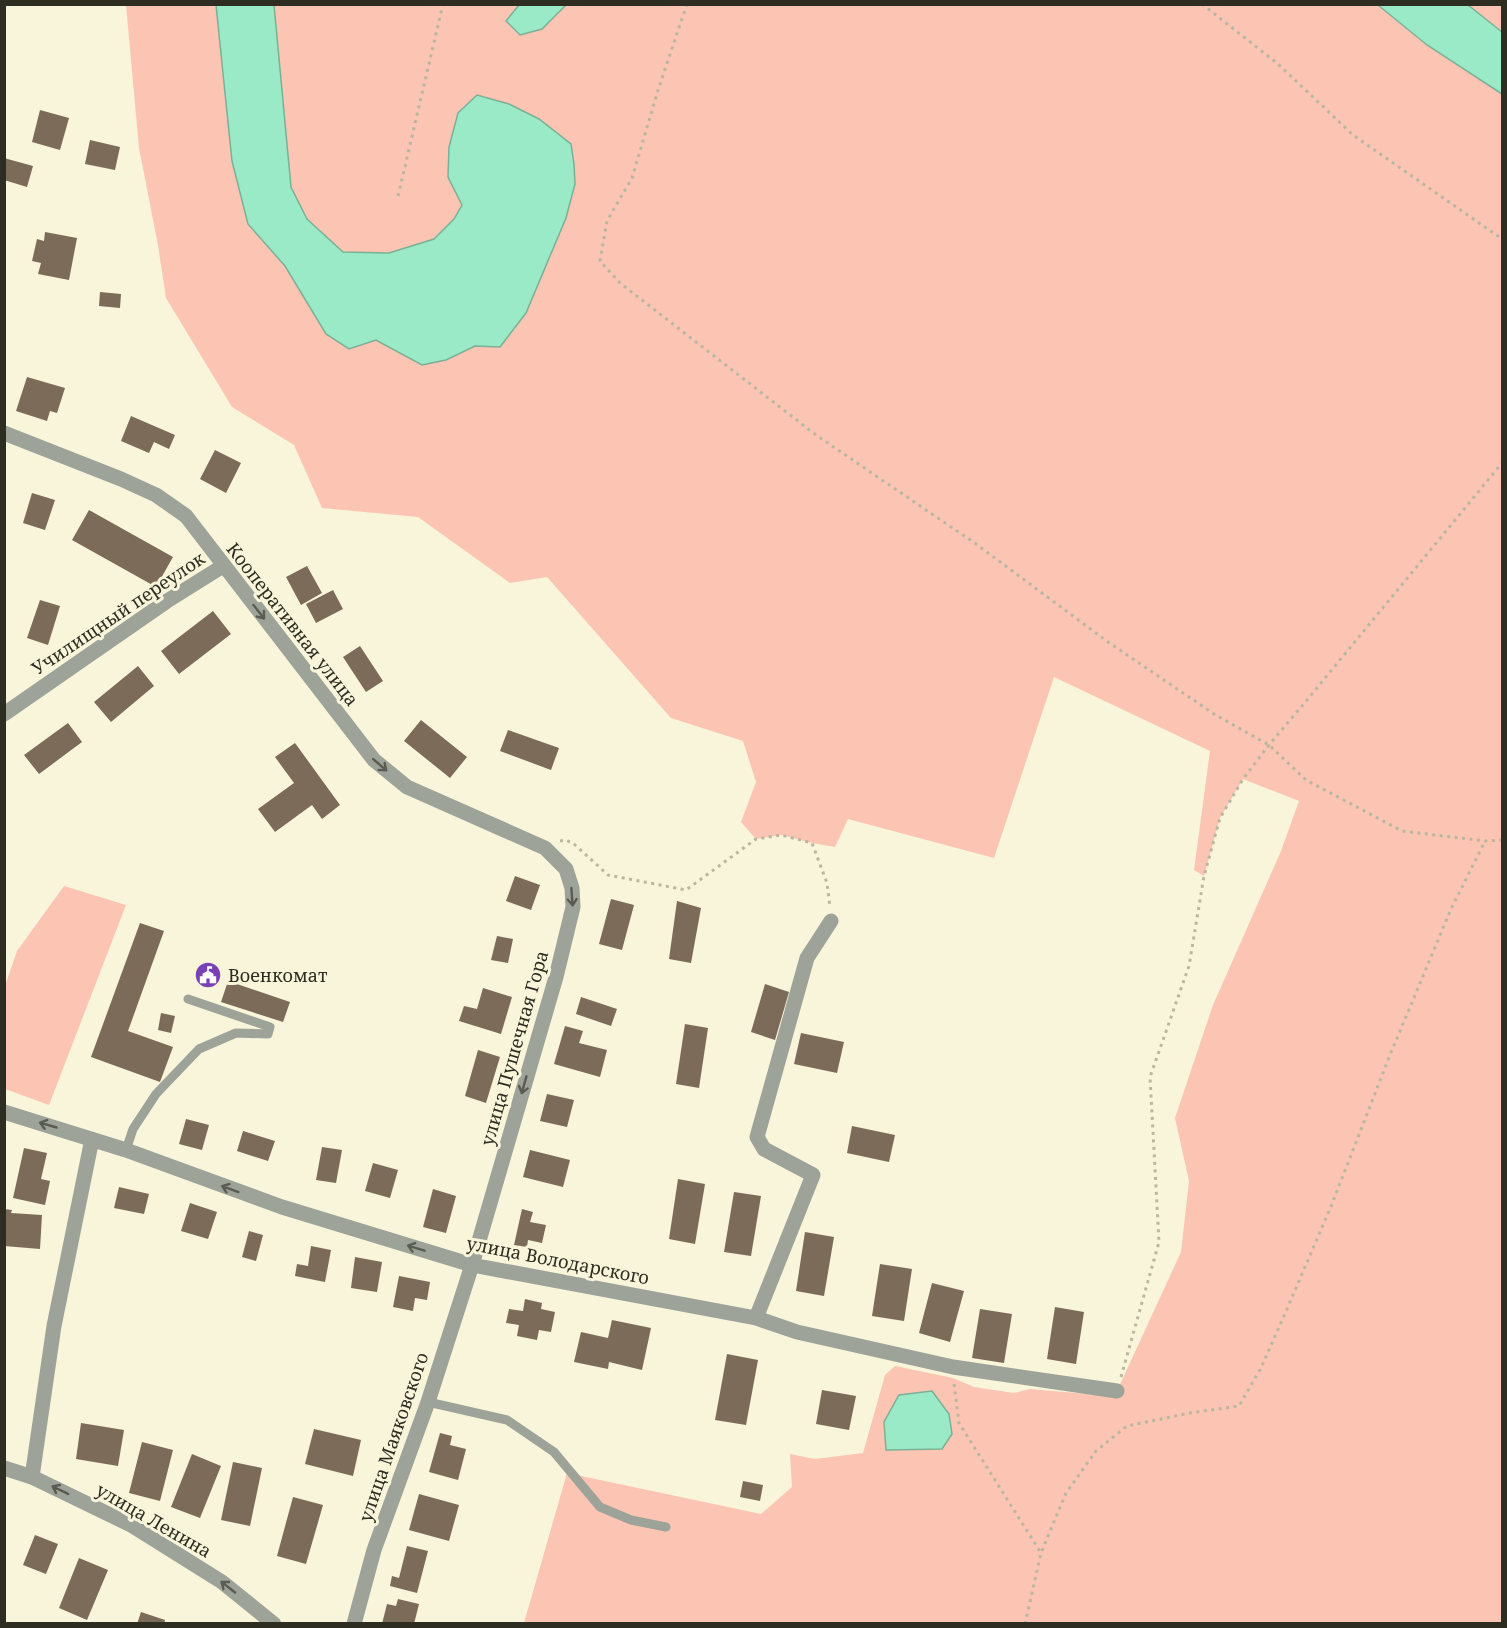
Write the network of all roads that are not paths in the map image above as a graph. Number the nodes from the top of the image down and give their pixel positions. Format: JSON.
{"nodes":[{"id":1,"x":4,"y":433,"type":"edge"},
{"id":2,"x":223,"y":566,"type":"junction"},
{"id":3,"x":4,"y":714,"type":"edge"},
{"id":4,"x":545,"y":848,"type":"joint"},
{"id":5,"x":831,"y":921,"type":"road end"},
{"id":6,"x":188,"y":999,"type":"dead end"},
{"id":7,"x":4,"y":1112,"type":"edge"},
{"id":8,"x":92,"y":1139,"type":"junction"},
{"id":9,"x":126,"y":1150,"type":"junction"},
{"id":10,"x":472,"y":1265,"type":"junction"},
{"id":11,"x":756,"y":1318,"type":"junction"},
{"id":12,"x":1117,"y":1391,"type":"road end"},
{"id":13,"x":428,"y":1402,"type":"junction"},
{"id":14,"x":4,"y":1468,"type":"edge"},
{"id":15,"x":32,"y":1477,"type":"junction"},
{"id":16,"x":666,"y":1527,"type":"dead end"},
{"id":17,"x":274,"y":1623,"type":"edge"},
{"id":18,"x":354,"y":1623,"type":"edge"}],
"edges":[{"from":1,"to":2,"type":"street","name":"Кооперативная улица"},
{"from":2,"to":3,"type":"street","name":"Училищный переулок"},
{"from":2,"to":4,"type":"street","name":"Кооперативная улица","one_way":true},
{"from":4,"to":10,"type":"street","name":"улица Пушечная Гора","one_way":true},
{"from":5,"to":11,"type":"street"},
{"from":6,"to":9,"type":"lane"},
{"from":8,"to":7,"type":"street","name":"улица Володарского","one_way":true},
{"from":8,"to":9,"type":"street","name":"улица Володарского"},
{"from":8,"to":15,"type":"street"},
{"from":10,"to":9,"type":"street","name":"улица Володарского","one_way":true},
{"from":10,"to":11,"type":"street","name":"улица Володарского"},
{"from":10,"to":13,"type":"street","name":"улица Маяковского"},
{"from":11,"to":12,"type":"street","name":"улица Володарского"},
{"from":13,"to":16,"type":"lane"},
{"from":13,"to":18,"type":"street","name":"улица Маяковского"},
{"from":14,"to":15,"type":"street","name":"улица Ленина"},
{"from":17,"to":15,"type":"street","name":"улица Ленина","one_way":true}]}
